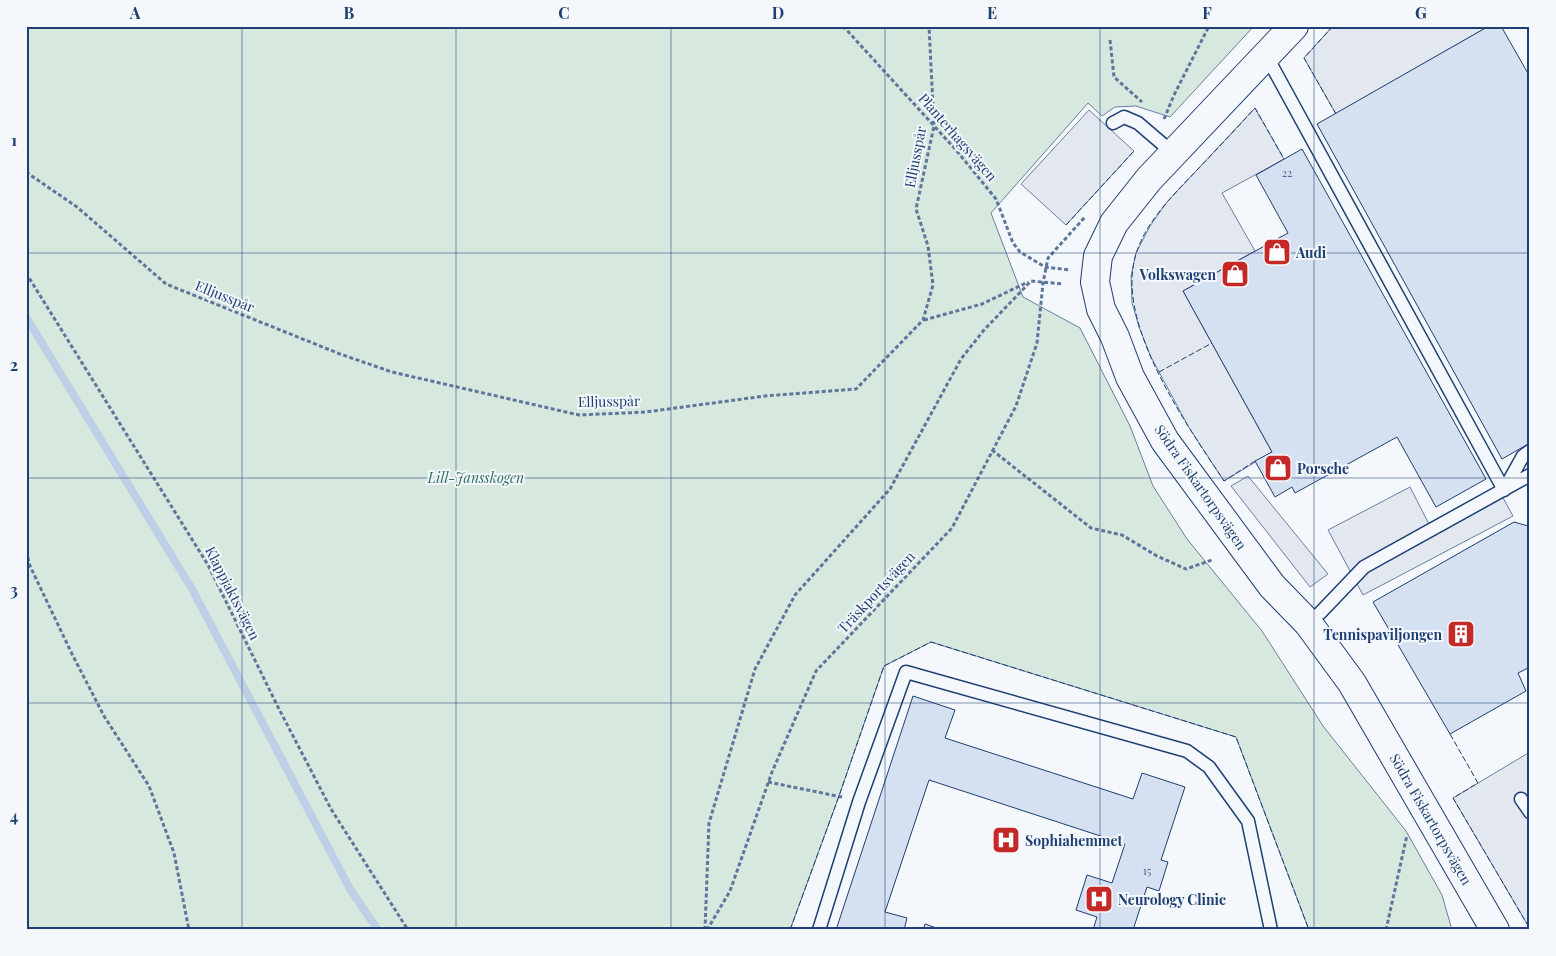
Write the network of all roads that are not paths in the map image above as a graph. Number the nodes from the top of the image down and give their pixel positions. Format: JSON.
{"nodes":[{"id":1,"x":1294,"y":26,"type":"edge"},
{"id":2,"x":1267,"y":57,"type":"junction"},
{"id":3,"x":1114,"y":123,"type":"dead end"},
{"id":4,"x":1173,"y":154,"type":"junction"},
{"id":5,"x":1530,"y":451,"type":"edge"},
{"id":6,"x":1530,"y":475,"type":"edge"},
{"id":7,"x":1504,"y":490,"type":"junction"},
{"id":8,"x":1308,"y":623,"type":"junction"},
{"id":9,"x":1521,"y":799,"type":"dead end"},
{"id":10,"x":1530,"y":812,"type":"edge"},
{"id":11,"x":819,"y":930,"type":"edge"},
{"id":12,"x":1271,"y":930,"type":"edge"},
{"id":13,"x":1495,"y":930,"type":"edge"}],
"edges":[{"from":1,"to":2,"type":"street","name":"Södra Fiskartorpsvägen"},
{"from":2,"to":4,"type":"street","name":"Södra Fiskartorpsvägen"},
{"from":2,"to":7,"type":"lane"},
{"from":3,"to":4,"type":"lane"},
{"from":4,"to":8,"type":"street","name":"Södra Fiskartorpsvägen"},
{"from":5,"to":7,"type":"lane"},
{"from":6,"to":7,"type":"lane"},
{"from":7,"to":8,"type":"lane"},
{"from":8,"to":13,"type":"street","name":"Södra Fiskartorpsvägen"},
{"from":9,"to":10,"type":"lane"},
{"from":11,"to":12,"type":"lane"}]}
